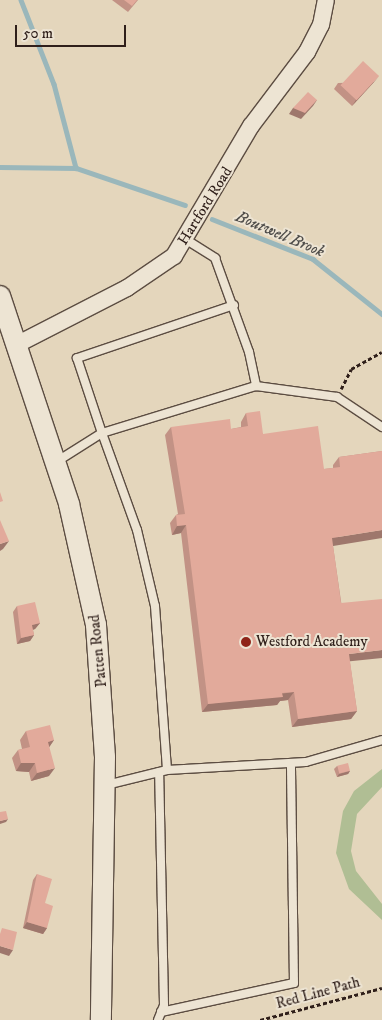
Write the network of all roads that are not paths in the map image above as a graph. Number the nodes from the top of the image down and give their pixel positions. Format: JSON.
{"nodes":[{"id":1,"x":326,"y":0,"type":"edge"},
{"id":2,"x":185,"y":239,"type":"junction"},
{"id":3,"x":0,"y":296,"type":"edge"},
{"id":4,"x":234,"y":305,"type":"junction"},
{"id":5,"x":16,"y":345,"type":"junction"},
{"id":6,"x":256,"y":386,"type":"junction"},
{"id":7,"x":382,"y":427,"type":"edge"},
{"id":8,"x":102,"y":433,"type":"junction"},
{"id":9,"x":56,"y":462,"type":"junction"},
{"id":10,"x":382,"y":740,"type":"edge"},
{"id":11,"x":291,"y":763,"type":"junction"},
{"id":12,"x":163,"y":771,"type":"junction"},
{"id":13,"x":104,"y":786,"type":"junction"},
{"id":14,"x":159,"y":1016,"type":"edge"},
{"id":15,"x":101,"y":1020,"type":"edge"}],
"edges":[{"from":1,"to":2,"type":"street","name":"Hartford Road"},
{"from":2,"to":4,"type":"lane"},
{"from":2,"to":5,"type":"street","name":"Hartford Road"},
{"from":3,"to":5,"type":"street","name":"Patten Road"},
{"from":4,"to":6,"type":"lane"},
{"from":4,"to":8,"type":"lane"},
{"from":5,"to":9,"type":"street","name":"Patten Road"},
{"from":6,"to":7,"type":"lane"},
{"from":6,"to":8,"type":"lane"},
{"from":8,"to":9,"type":"lane"},
{"from":8,"to":12,"type":"lane"},
{"from":9,"to":13,"type":"street","name":"Patten Road"},
{"from":10,"to":11,"type":"lane"},
{"from":11,"to":12,"type":"lane"},
{"from":11,"to":14,"type":"lane"},
{"from":12,"to":13,"type":"lane"},
{"from":12,"to":14,"type":"lane"},
{"from":13,"to":15,"type":"street","name":"Patten Road"}]}
